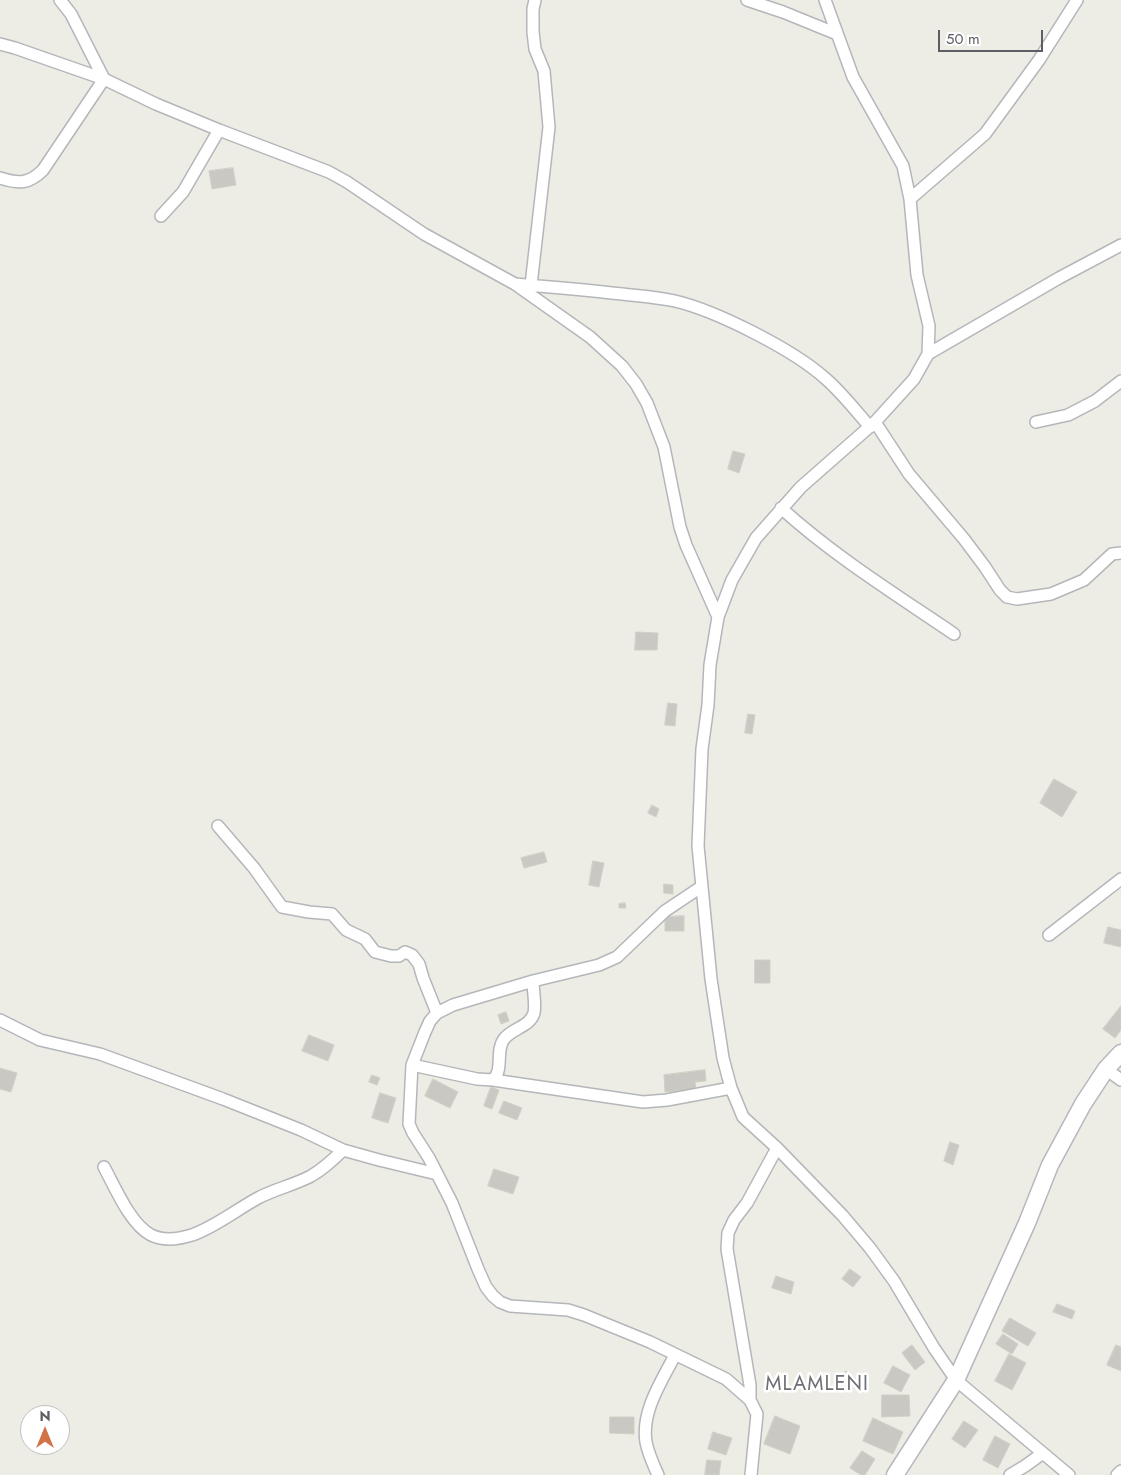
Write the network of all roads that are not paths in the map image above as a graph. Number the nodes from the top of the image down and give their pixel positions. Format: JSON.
{"nodes":[{"id":1,"x":60,"y":0,"type":"edge"},
{"id":2,"x":535,"y":0,"type":"edge"},
{"id":3,"x":747,"y":0,"type":"edge"},
{"id":4,"x":824,"y":0,"type":"edge"},
{"id":5,"x":1077,"y":0,"type":"edge"},
{"id":6,"x":836,"y":34,"type":"junction"},
{"id":7,"x":0,"y":44,"type":"edge"},
{"id":8,"x":104,"y":79,"type":"junction"},
{"id":9,"x":219,"y":130,"type":"junction"},
{"id":10,"x":0,"y":178,"type":"edge"},
{"id":11,"x":910,"y":199,"type":"junction"},
{"id":12,"x":161,"y":216,"type":"dead end"},
{"id":13,"x":1121,"y":245,"type":"edge"},
{"id":14,"x":515,"y":284,"type":"junction"},
{"id":15,"x":530,"y":285,"type":"junction"},
{"id":16,"x":928,"y":354,"type":"junction"},
{"id":17,"x":1121,"y":382,"type":"edge"},
{"id":18,"x":1036,"y":422,"type":"dead end"},
{"id":19,"x":873,"y":425,"type":"junction"},
{"id":20,"x":781,"y":508,"type":"junction"},
{"id":21,"x":1121,"y":553,"type":"edge"},
{"id":22,"x":718,"y":617,"type":"junction"},
{"id":23,"x":954,"y":634,"type":"dead end"},
{"id":24,"x":218,"y":826,"type":"dead end"},
{"id":25,"x":1121,"y":879,"type":"edge"},
{"id":26,"x":701,"y":887,"type":"junction"},
{"id":27,"x":1049,"y":935,"type":"dead end"},
{"id":28,"x":533,"y":981,"type":"junction"},
{"id":29,"x":437,"y":1012,"type":"junction"},
{"id":30,"x":0,"y":1020,"type":"edge"},
{"id":31,"x":1121,"y":1053,"type":"edge"},
{"id":32,"x":412,"y":1065,"type":"junction"},
{"id":33,"x":1106,"y":1069,"type":"junction"},
{"id":34,"x":493,"y":1080,"type":"junction"},
{"id":35,"x":1121,"y":1080,"type":"edge"},
{"id":36,"x":731,"y":1088,"type":"junction"},
{"id":37,"x":777,"y":1148,"type":"junction"},
{"id":38,"x":343,"y":1150,"type":"junction"},
{"id":39,"x":104,"y":1167,"type":"dead end"},
{"id":40,"x":438,"y":1174,"type":"junction"},
{"id":41,"x":675,"y":1355,"type":"junction"},
{"id":42,"x":956,"y":1380,"type":"junction"},
{"id":43,"x":750,"y":1400,"type":"junction"},
{"id":44,"x":1043,"y":1453,"type":"junction"},
{"id":45,"x":1121,"y":1471,"type":"edge"},
{"id":46,"x":658,"y":1475,"type":"edge"},
{"id":47,"x":751,"y":1475,"type":"edge"},
{"id":48,"x":895,"y":1475,"type":"edge"},
{"id":49,"x":1010,"y":1475,"type":"edge"},
{"id":50,"x":1069,"y":1475,"type":"edge"},
{"id":51,"x":1116,"y":1475,"type":"edge"}],
"edges":[{"from":1,"to":8,"type":"street"},
{"from":2,"to":15,"type":"street"},
{"from":3,"to":6,"type":"street"},
{"from":4,"to":6,"type":"street"},
{"from":5,"to":11,"type":"street"},
{"from":6,"to":11,"type":"street"},
{"from":7,"to":8,"type":"street"},
{"from":8,"to":9,"type":"street"},
{"from":8,"to":10,"type":"street"},
{"from":9,"to":12,"type":"street"},
{"from":9,"to":14,"type":"street"},
{"from":11,"to":16,"type":"street"},
{"from":13,"to":16,"type":"street"},
{"from":14,"to":15,"type":"street"},
{"from":14,"to":22,"type":"street"},
{"from":15,"to":19,"type":"street"},
{"from":16,"to":19,"type":"street"},
{"from":17,"to":18,"type":"street"},
{"from":19,"to":20,"type":"street"},
{"from":19,"to":21,"type":"street"},
{"from":20,"to":22,"type":"street"},
{"from":20,"to":23,"type":"street"},
{"from":22,"to":26,"type":"street"},
{"from":24,"to":29,"type":"street"},
{"from":25,"to":27,"type":"street"},
{"from":26,"to":28,"type":"street"},
{"from":26,"to":36,"type":"street"},
{"from":28,"to":29,"type":"street"},
{"from":28,"to":34,"type":"street"},
{"from":29,"to":32,"type":"street"},
{"from":30,"to":38,"type":"street"},
{"from":31,"to":33,"type":"main road"},
{"from":32,"to":34,"type":"street"},
{"from":32,"to":40,"type":"street"},
{"from":33,"to":35,"type":"street"},
{"from":33,"to":42,"type":"main road"},
{"from":34,"to":36,"type":"street"},
{"from":36,"to":37,"type":"street"},
{"from":37,"to":42,"type":"street"},
{"from":37,"to":43,"type":"street"},
{"from":38,"to":39,"type":"street"},
{"from":38,"to":40,"type":"street"},
{"from":40,"to":41,"type":"street"},
{"from":41,"to":43,"type":"street"},
{"from":41,"to":46,"type":"street"},
{"from":42,"to":44,"type":"street"},
{"from":42,"to":48,"type":"main road"},
{"from":43,"to":47,"type":"street"},
{"from":44,"to":49,"type":"street"},
{"from":44,"to":50,"type":"street"},
{"from":45,"to":51,"type":"street"}]}
